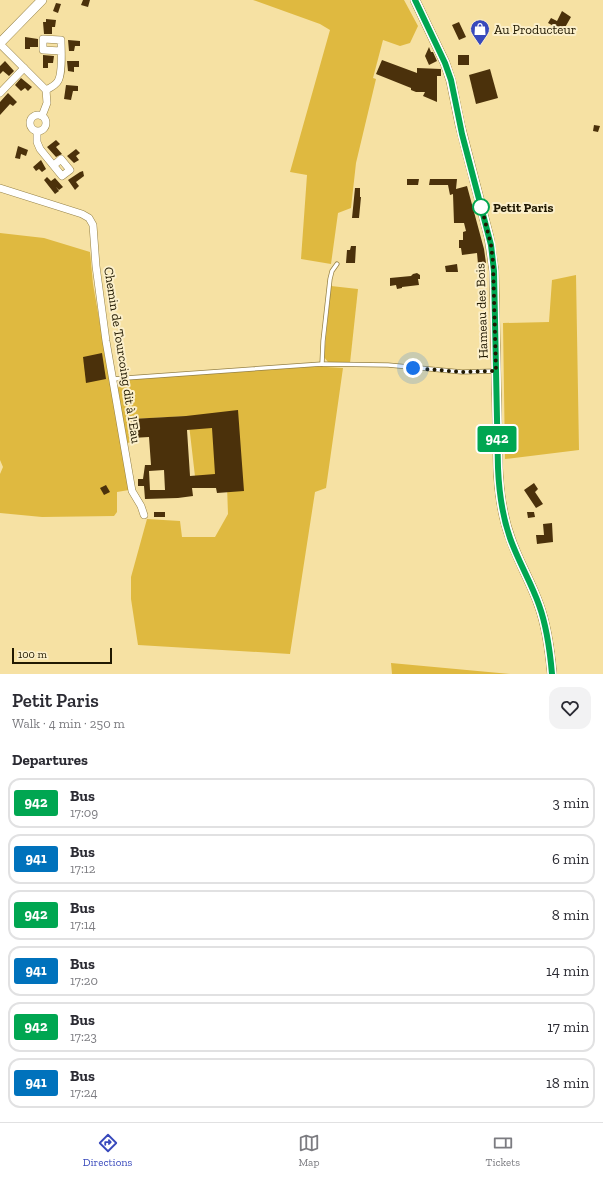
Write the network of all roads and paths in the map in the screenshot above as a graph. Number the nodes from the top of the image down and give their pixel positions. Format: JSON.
{"nodes":[{"id":1,"x":37,"y":0,"type":"edge"},
{"id":2,"x":42,"y":0,"type":"edge"},
{"id":3,"x":415,"y":0,"type":"edge"},
{"id":4,"x":0,"y":35,"type":"edge"},
{"id":5,"x":0,"y":43,"type":"edge"},
{"id":6,"x":61,"y":50,"type":"dead end"},
{"id":7,"x":24,"y":68,"type":"junction"},
{"id":8,"x":46,"y":90,"type":"junction"},
{"id":9,"x":0,"y":93,"type":"edge"},
{"id":10,"x":42,"y":116,"type":"junction"},
{"id":11,"x":37,"y":132,"type":"junction"},
{"id":12,"x":54,"y":165,"type":"dead end"},
{"id":13,"x":0,"y":188,"type":"edge"},
{"id":14,"x":337,"y":264,"type":"dead end"},
{"id":15,"x":322,"y":364,"type":"junction"},
{"id":16,"x":496,"y":371,"type":"junction"},
{"id":17,"x":112,"y":379,"type":"junction"},
{"id":18,"x":144,"y":515,"type":"dead end"},
{"id":19,"x":549,"y":649,"type":"junction"},
{"id":20,"x":549,"y":674,"type":"edge"},
{"id":21,"x":552,"y":674,"type":"edge"}],
"edges":[{"from":1,"to":4,"type":"street"},
{"from":2,"to":5,"type":"street"},
{"from":3,"to":16,"type":"street","name":"Hameau des Bois"},
{"from":5,"to":7,"type":"street"},
{"from":6,"to":8,"type":"street"},
{"from":7,"to":8,"type":"street"},
{"from":7,"to":9,"type":"street"},
{"from":8,"to":10,"type":"street"},
{"from":10,"to":11,"type":"street"},
{"from":10,"to":11,"type":"street"},
{"from":11,"to":12,"type":"street"},
{"from":13,"to":17,"type":"street","name":"Chemin de Tourcoing dit à l'Eau"},
{"from":14,"to":15,"type":"lane"},
{"from":15,"to":16,"type":"lane"},
{"from":15,"to":17,"type":"lane"},
{"from":16,"to":19,"type":"street","name":"Hameau des Bois"},
{"from":17,"to":18,"type":"street","name":"Chemin de Tourcoing dit à l'Eau"},
{"from":19,"to":20,"type":"street","name":"Hameau des Bois"},
{"from":19,"to":21,"type":"street","name":"Hameau des Bois"}]}
